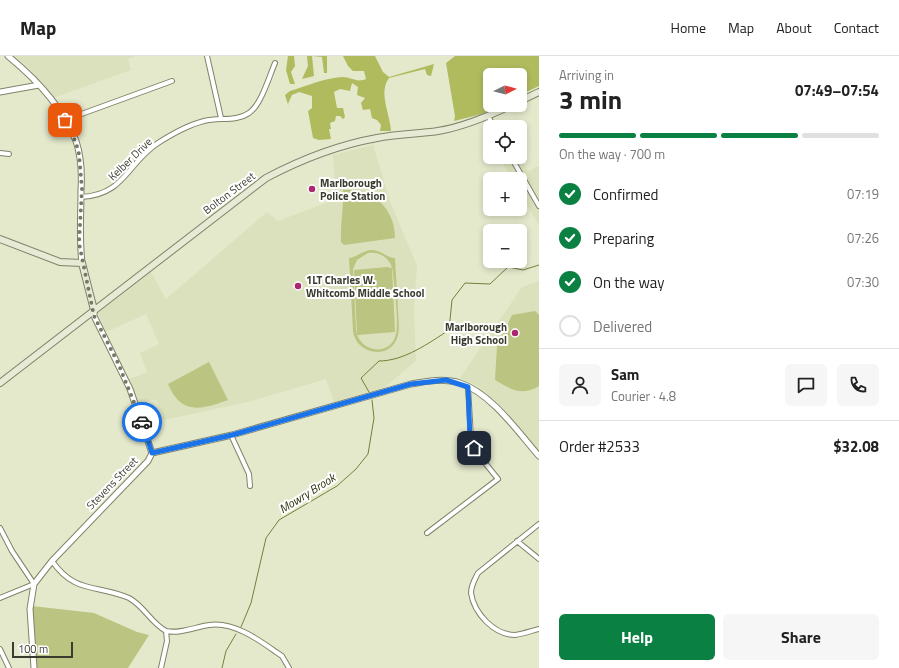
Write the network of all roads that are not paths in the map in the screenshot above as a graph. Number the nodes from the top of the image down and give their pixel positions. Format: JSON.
{"nodes":[{"id":1,"x":8,"y":56,"type":"edge"},
{"id":2,"x":207,"y":56,"type":"edge"},
{"id":3,"x":275,"y":63,"type":"dead end"},
{"id":4,"x":172,"y":81,"type":"dead end"},
{"id":5,"x":38,"y":85,"type":"junction"},
{"id":6,"x":0,"y":92,"type":"edge"},
{"id":7,"x":539,"y":92,"type":"edge"},
{"id":8,"x":527,"y":98,"type":"edge"},
{"id":9,"x":497,"y":112,"type":"edge"},
{"id":10,"x":488,"y":116,"type":"junction"},
{"id":11,"x":221,"y":118,"type":"junction"},
{"id":12,"x":65,"y":120,"type":"junction"},
{"id":13,"x":490,"y":120,"type":"edge"},
{"id":14,"x":0,"y":153,"type":"edge"},
{"id":15,"x":9,"y":154,"type":"dead end"},
{"id":16,"x":515,"y":164,"type":"edge"},
{"id":17,"x":81,"y":196,"type":"junction"},
{"id":18,"x":539,"y":206,"type":"edge"},
{"id":19,"x":0,"y":239,"type":"edge"},
{"id":20,"x":82,"y":263,"type":"junction"},
{"id":21,"x":94,"y":310,"type":"junction"},
{"id":22,"x":0,"y":383,"type":"edge"},
{"id":23,"x":468,"y":387,"type":"junction"},
{"id":24,"x":231,"y":435,"type":"junction"},
{"id":25,"x":152,"y":453,"type":"junction"},
{"id":26,"x":539,"y":456,"type":"edge"},
{"id":27,"x":250,"y":486,"type":"dead end"},
{"id":28,"x":539,"y":524,"type":"edge"},
{"id":29,"x":0,"y":528,"type":"edge"},
{"id":30,"x":428,"y":533,"type":"dead end"},
{"id":31,"x":517,"y":541,"type":"junction"},
{"id":32,"x":539,"y":559,"type":"edge"},
{"id":33,"x":52,"y":561,"type":"junction"},
{"id":34,"x":34,"y":584,"type":"junction"},
{"id":35,"x":0,"y":598,"type":"edge"},
{"id":36,"x":539,"y":629,"type":"edge"},
{"id":37,"x":166,"y":631,"type":"junction"},
{"id":38,"x":0,"y":649,"type":"edge"},
{"id":39,"x":9,"y":668,"type":"edge"},
{"id":40,"x":34,"y":668,"type":"edge"},
{"id":41,"x":161,"y":668,"type":"edge"},
{"id":42,"x":289,"y":668,"type":"edge"}],
"edges":[{"from":1,"to":5,"type":"street"},
{"from":2,"to":11,"type":"street"},
{"from":3,"to":11,"type":"street","name":"Kelber Drive"},
{"from":4,"to":12,"type":"street"},
{"from":5,"to":6,"type":"street"},
{"from":5,"to":12,"type":"street"},
{"from":7,"to":8,"type":"main road"},
{"from":9,"to":10,"type":"main road","name":"Bolton Street"},
{"from":10,"to":13,"type":"street"},
{"from":10,"to":21,"type":"main road","name":"Bolton Street"},
{"from":11,"to":17,"type":"street","name":"Kelber Drive"},
{"from":12,"to":17,"type":"street"},
{"from":14,"to":15,"type":"street"},
{"from":16,"to":18,"type":"street"},
{"from":17,"to":20,"type":"street"},
{"from":19,"to":20,"type":"main road"},
{"from":20,"to":21,"type":"main road"},
{"from":21,"to":22,"type":"main road","name":"Bolton Street"},
{"from":21,"to":25,"type":"street"},
{"from":23,"to":24,"type":"street","name":"Stevens Street"},
{"from":23,"to":26,"type":"street","name":"Stevens Street"},
{"from":23,"to":30,"type":"street"},
{"from":24,"to":25,"type":"street","name":"Stevens Street"},
{"from":24,"to":27,"type":"street"},
{"from":25,"to":33,"type":"street","name":"Stevens Street"},
{"from":28,"to":31,"type":"street"},
{"from":29,"to":34,"type":"street"},
{"from":31,"to":32,"type":"street"},
{"from":31,"to":36,"type":"street"},
{"from":33,"to":34,"type":"street","name":"Stevens Street"},
{"from":33,"to":37,"type":"street"},
{"from":34,"to":35,"type":"street"},
{"from":34,"to":40,"type":"street","name":"Stevens Street"},
{"from":37,"to":41,"type":"street"},
{"from":37,"to":42,"type":"street"},
{"from":38,"to":39,"type":"street"}]}
